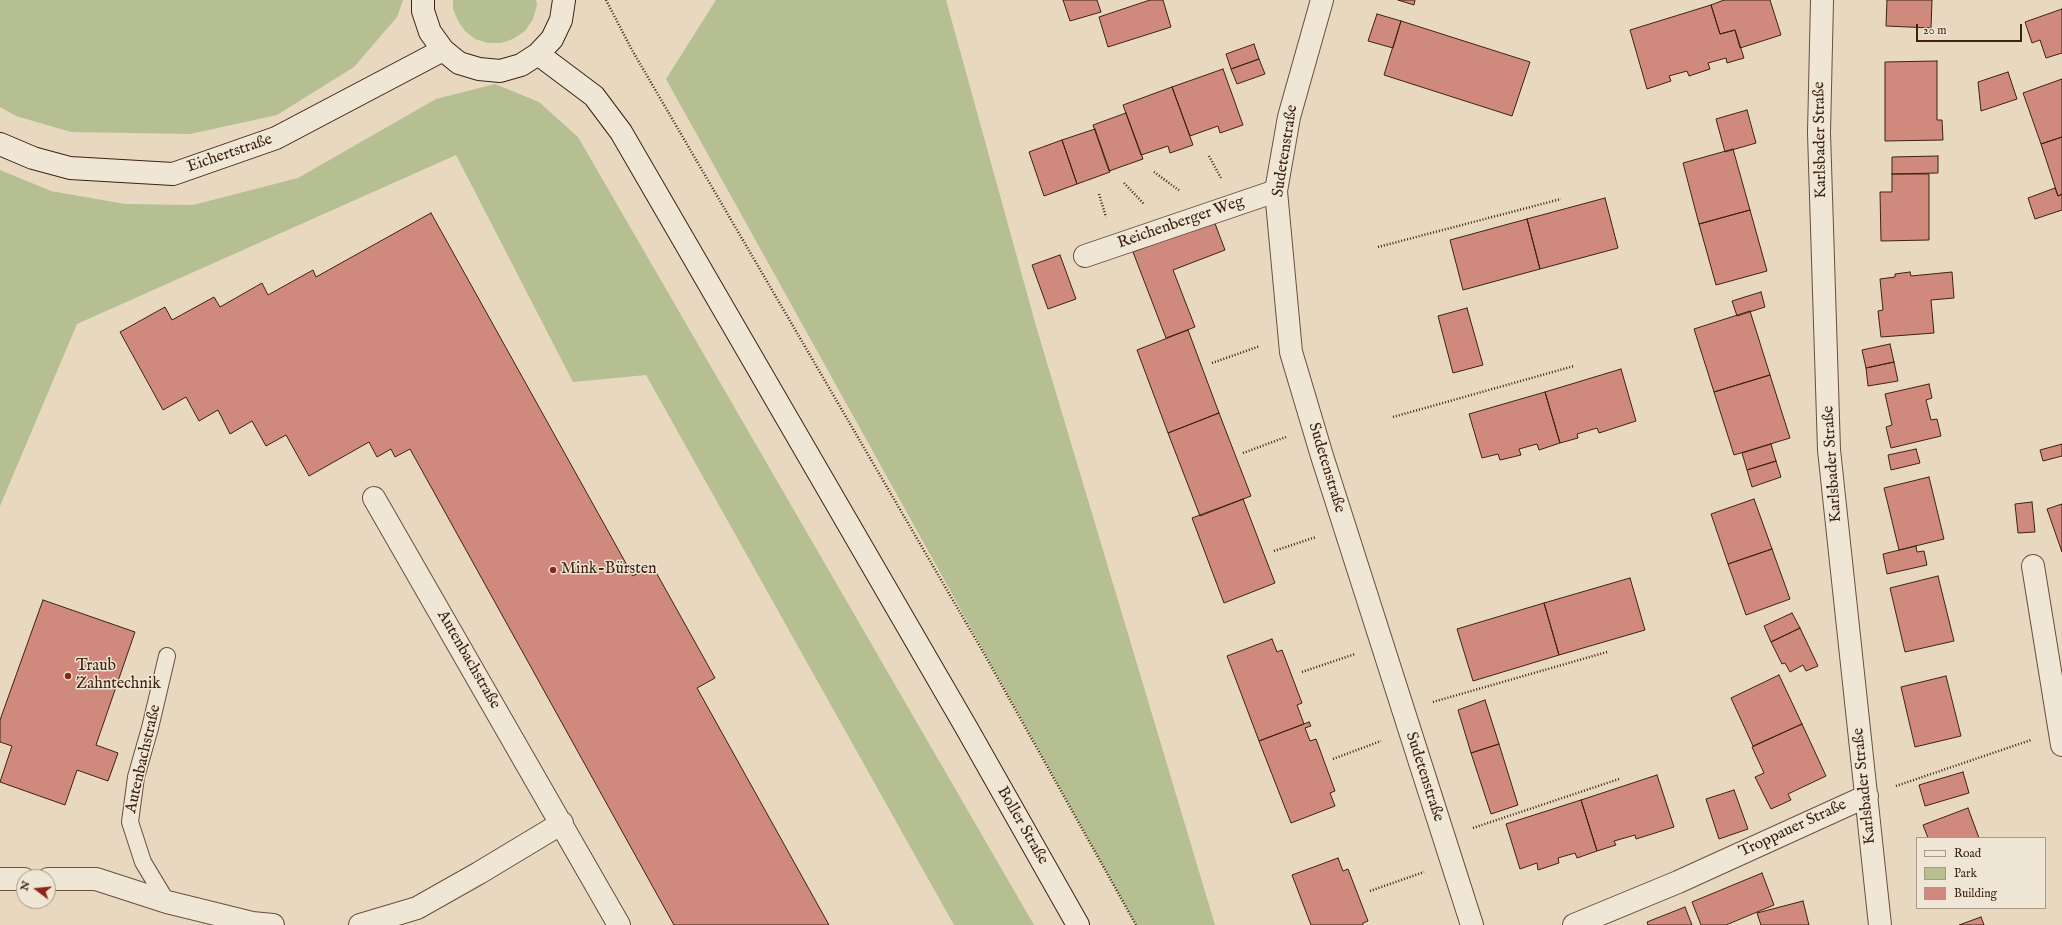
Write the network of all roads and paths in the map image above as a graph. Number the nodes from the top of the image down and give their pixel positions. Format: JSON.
{"nodes":[{"id":1,"x":423,"y":0,"type":"edge"},
{"id":2,"x":564,"y":0,"type":"edge"},
{"id":3,"x":606,"y":0,"type":"edge"},
{"id":4,"x":1322,"y":0,"type":"edge"},
{"id":5,"x":1822,"y":0,"type":"edge"},
{"id":6,"x":442,"y":50,"type":"junction"},
{"id":7,"x":538,"y":54,"type":"junction"},
{"id":8,"x":0,"y":144,"type":"edge"},
{"id":9,"x":1276,"y":191,"type":"junction"},
{"id":10,"x":1561,"y":199,"type":"dead end"},
{"id":11,"x":1378,"y":247,"type":"dead end"},
{"id":12,"x":1085,"y":256,"type":"dead end"},
{"id":13,"x":1290,"y":334,"type":"junction"},
{"id":14,"x":1212,"y":364,"type":"dead end"},
{"id":15,"x":1574,"y":366,"type":"dead end"},
{"id":16,"x":1393,"y":417,"type":"dead end"},
{"id":17,"x":1314,"y":427,"type":"junction"},
{"id":18,"x":1243,"y":453,"type":"dead end"},
{"id":19,"x":374,"y":498,"type":"dead end"},
{"id":20,"x":1345,"y":527,"type":"junction"},
{"id":21,"x":1274,"y":551,"type":"dead end"},
{"id":22,"x":2033,"y":566,"type":"dead end"},
{"id":23,"x":1382,"y":644,"type":"junction"},
{"id":24,"x":1606,"y":652,"type":"dead end"},
{"id":25,"x":167,"y":656,"type":"dead end"},
{"id":26,"x":1302,"y":672,"type":"dead end"},
{"id":27,"x":1403,"y":711,"type":"junction"},
{"id":28,"x":1410,"y":731,"type":"junction"},
{"id":29,"x":2061,"y":735,"type":"edge"},
{"id":30,"x":1333,"y":759,"type":"dead end"},
{"id":31,"x":1619,"y":779,"type":"dead end"},
{"id":32,"x":1867,"y":796,"type":"junction"},
{"id":33,"x":562,"y":822,"type":"junction"},
{"id":34,"x":1444,"y":838,"type":"junction"},
{"id":35,"x":1452,"y":862,"type":"junction"},
{"id":36,"x":0,"y":879,"type":"edge"},
{"id":37,"x":16,"y":879,"type":"edge"},
{"id":38,"x":56,"y":879,"type":"edge"},
{"id":39,"x":1370,"y":891,"type":"dead end"},
{"id":40,"x":167,"y":902,"type":"junction"},
{"id":41,"x":273,"y":925,"type":"edge"},
{"id":42,"x":360,"y":925,"type":"edge"},
{"id":43,"x":619,"y":925,"type":"edge"},
{"id":44,"x":1078,"y":925,"type":"edge"},
{"id":45,"x":1136,"y":925,"type":"edge"},
{"id":46,"x":1472,"y":925,"type":"edge"},
{"id":47,"x":1574,"y":925,"type":"edge"},
{"id":48,"x":1880,"y":925,"type":"edge"}],
"edges":[{"from":1,"to":6,"type":"street"},
{"from":2,"to":7,"type":"street"},
{"from":3,"to":45,"type":"path"},
{"from":4,"to":9,"type":"street","name":"Sudetenstraße"},
{"from":5,"to":32,"type":"street","name":"Karlsbader Straße"},
{"from":6,"to":7,"type":"street"},
{"from":6,"to":8,"type":"street","name":"Eichertstraße"},
{"from":7,"to":44,"type":"street","name":"Boller Straße"},
{"from":9,"to":12,"type":"street","name":"Reichenberger Weg"},
{"from":9,"to":13,"type":"street","name":"Sudetenstraße"},
{"from":10,"to":11,"type":"path"},
{"from":13,"to":14,"type":"path"},
{"from":13,"to":17,"type":"street","name":"Sudetenstraße"},
{"from":15,"to":16,"type":"path"},
{"from":17,"to":18,"type":"path"},
{"from":17,"to":20,"type":"street","name":"Sudetenstraße"},
{"from":19,"to":33,"type":"street","name":"Autenbachstraße"},
{"from":20,"to":21,"type":"path"},
{"from":20,"to":23,"type":"street","name":"Sudetenstraße"},
{"from":22,"to":29,"type":"street"},
{"from":23,"to":26,"type":"path"},
{"from":23,"to":27,"type":"street","name":"Sudetenstraße"},
{"from":24,"to":27,"type":"path"},
{"from":25,"to":40,"type":"lane","name":"Autenbachstraße"},
{"from":27,"to":28,"type":"street","name":"Sudetenstraße"},
{"from":28,"to":30,"type":"path"},
{"from":28,"to":34,"type":"street","name":"Sudetenstraße"},
{"from":29,"to":32,"type":"path","name":"Troppauer Straße"},
{"from":31,"to":34,"type":"path"},
{"from":32,"to":47,"type":"street","name":"Troppauer Straße"},
{"from":32,"to":48,"type":"street","name":"Karlsbader Straße"},
{"from":33,"to":42,"type":"street"},
{"from":33,"to":43,"type":"street","name":"Autenbachstraße"},
{"from":34,"to":35,"type":"street","name":"Sudetenstraße"},
{"from":35,"to":39,"type":"path"},
{"from":35,"to":46,"type":"street","name":"Sudetenstraße"},
{"from":36,"to":37,"type":"street"},
{"from":38,"to":40,"type":"street"},
{"from":40,"to":41,"type":"street"}]}
